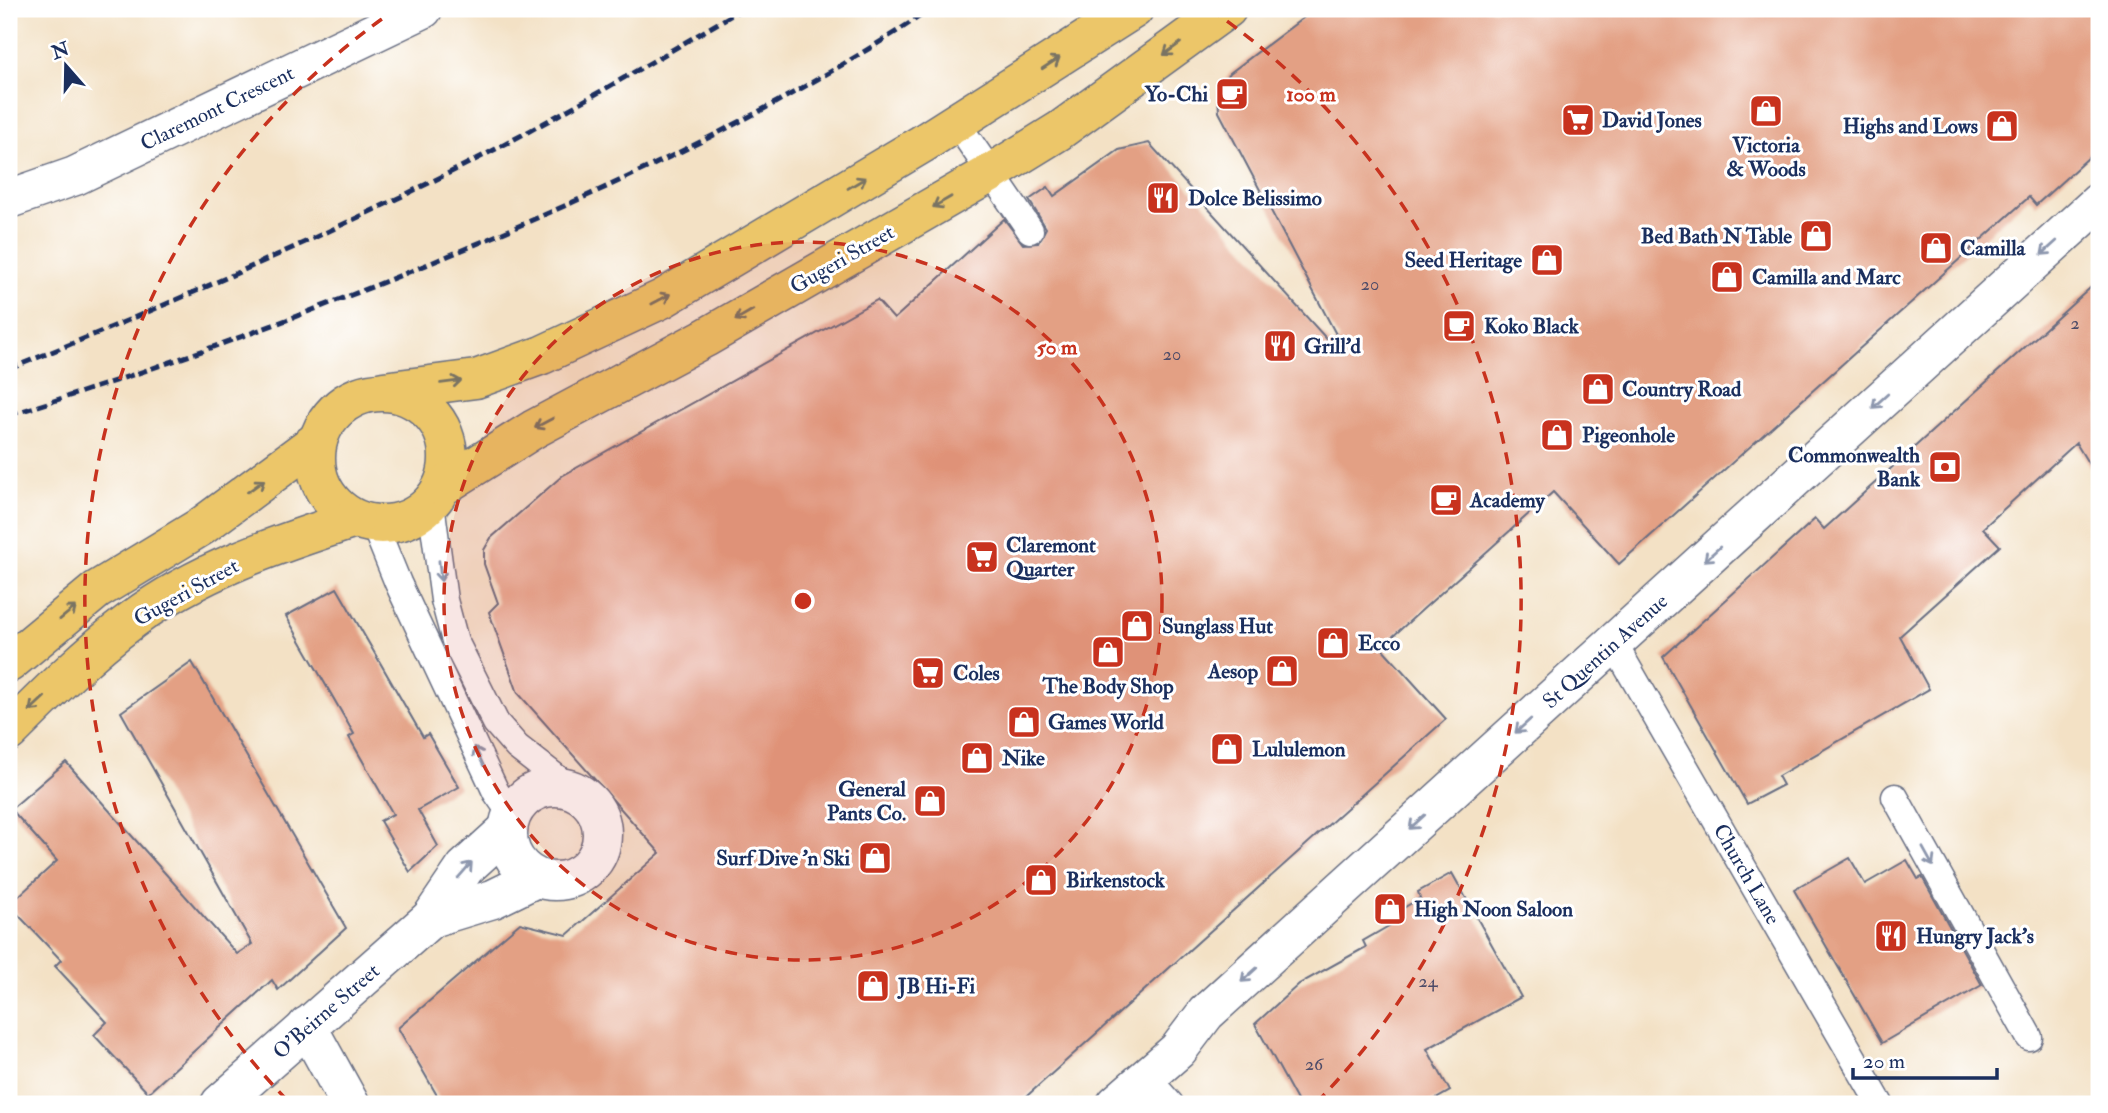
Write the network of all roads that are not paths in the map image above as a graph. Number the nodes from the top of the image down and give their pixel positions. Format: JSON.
{"nodes":[{"id":1,"x":423,"y":9,"type":"edge"},
{"id":2,"x":1134,"y":9,"type":"edge"},
{"id":3,"x":1227,"y":9,"type":"edge"},
{"id":4,"x":956,"y":122,"type":"junction"},
{"id":5,"x":991,"y":173,"type":"junction"},
{"id":6,"x":9,"y":200,"type":"edge"},
{"id":7,"x":2099,"y":202,"type":"edge"},
{"id":8,"x":1030,"y":230,"type":"dead end"},
{"id":9,"x":383,"y":391,"type":"junction"},
{"id":10,"x":318,"y":440,"type":"junction"},
{"id":11,"x":436,"y":496,"type":"junction"},
{"id":12,"x":364,"y":521,"type":"junction"},
{"id":13,"x":1614,"y":644,"type":"junction"},
{"id":14,"x":11,"y":659,"type":"edge"},
{"id":15,"x":9,"y":732,"type":"edge"},
{"id":16,"x":571,"y":789,"type":"junction"},
{"id":17,"x":1895,"y":797,"type":"dead end"},
{"id":18,"x":510,"y":822,"type":"junction"},
{"id":19,"x":536,"y":878,"type":"junction"},
{"id":20,"x":431,"y":918,"type":"junction"},
{"id":21,"x":307,"y":1026,"type":"junction"},
{"id":22,"x":2029,"y":1037,"type":"dead end"},
{"id":23,"x":1158,"y":1091,"type":"edge"},
{"id":24,"x":220,"y":1104,"type":"edge"},
{"id":25,"x":350,"y":1104,"type":"edge"},
{"id":26,"x":1116,"y":1104,"type":"edge"},
{"id":27,"x":1880,"y":1104,"type":"edge"}],
"edges":[{"from":1,"to":6,"type":"street","name":"Claremont Crescent"},
{"from":4,"to":2,"type":"main road","one_way":true},
{"from":3,"to":5,"type":"main road","name":"Gugeri Street","one_way":true},
{"from":4,"to":5,"type":"lane"},
{"from":9,"to":4,"type":"main road","one_way":true},
{"from":5,"to":8,"type":"lane"},
{"from":5,"to":11,"type":"main road","name":"Gugeri Street","one_way":true},
{"from":7,"to":13,"type":"street","name":"St Quentin Avenue","one_way":true},
{"from":9,"to":10,"type":"main road"},
{"from":9,"to":11,"type":"main road"},
{"from":10,"to":12,"type":"main road"},
{"from":14,"to":10,"type":"main road","one_way":true},
{"from":11,"to":12,"type":"main road"},
{"from":11,"to":16,"type":"lane","one_way":true},
{"from":12,"to":15,"type":"main road","name":"Gugeri Street","one_way":true},
{"from":18,"to":12,"type":"lane","one_way":true},
{"from":13,"to":23,"type":"street","name":"St Quentin Avenue","one_way":true},
{"from":13,"to":27,"type":"lane","name":"Church Lane"},
{"from":16,"to":18,"type":"street"},
{"from":16,"to":19,"type":"street"},
{"from":17,"to":22,"type":"lane","one_way":true},
{"from":18,"to":19,"type":"street"},
{"from":20,"to":18,"type":"street","name":"O'Beirne Street","one_way":true},
{"from":19,"to":20,"type":"street","name":"O'Beirne Street"},
{"from":20,"to":21,"type":"street","name":"O'Beirne Street"},
{"from":21,"to":24,"type":"street","name":"O'Beirne Street"},
{"from":21,"to":25,"type":"street"},
{"from":23,"to":26,"type":"street","name":"St Quentin Avenue"}]}
